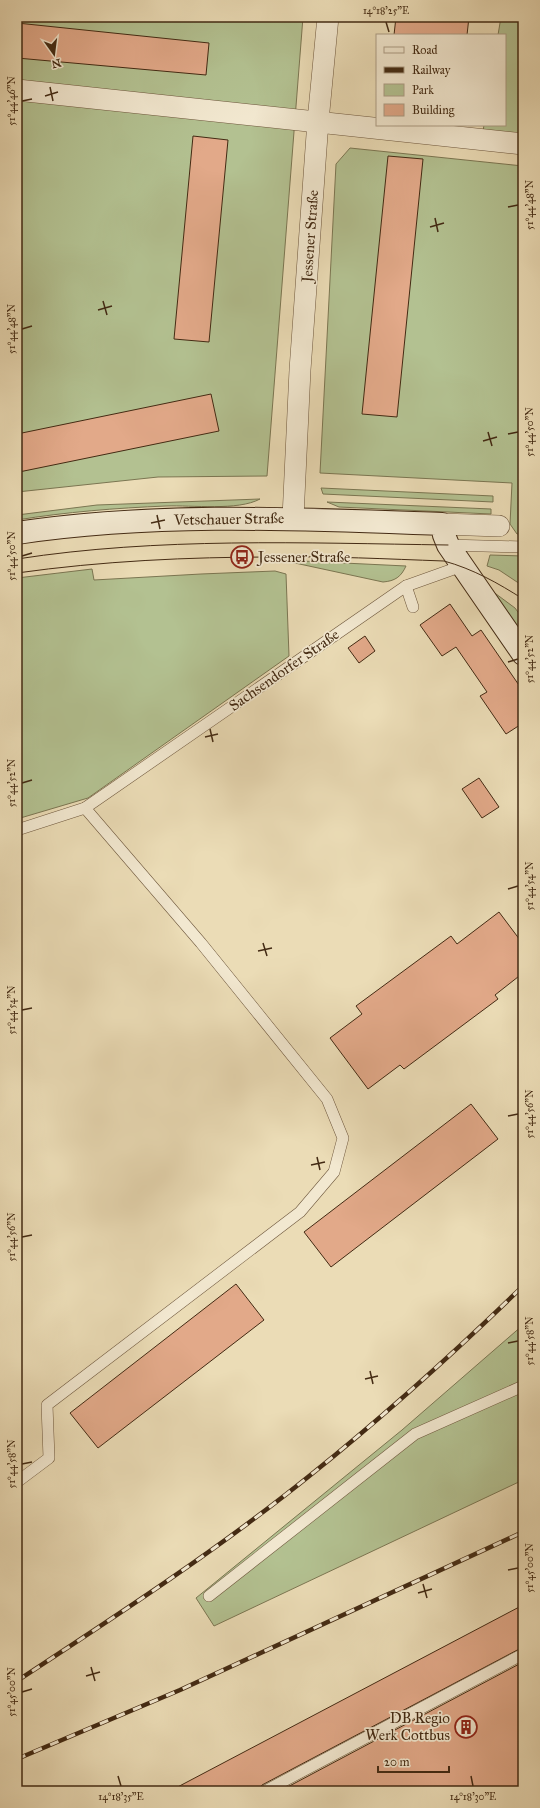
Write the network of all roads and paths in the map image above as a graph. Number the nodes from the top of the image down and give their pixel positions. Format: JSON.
{"nodes":[{"id":1,"x":328,"y":17,"type":"edge"},
{"id":2,"x":17,"y":90,"type":"edge"},
{"id":3,"x":318,"y":121,"type":"junction"},
{"id":4,"x":523,"y":144,"type":"edge"},
{"id":5,"x":292,"y":518,"type":"junction"},
{"id":6,"x":442,"y":524,"type":"junction"},
{"id":7,"x":499,"y":526,"type":"dead end"},
{"id":8,"x":17,"y":534,"type":"edge"},
{"id":9,"x":448,"y":545,"type":"junction"},
{"id":10,"x":523,"y":547,"type":"edge"},
{"id":11,"x":462,"y":566,"type":"junction"},
{"id":12,"x":406,"y":586,"type":"junction"},
{"id":13,"x":413,"y":607,"type":"dead end"},
{"id":14,"x":523,"y":654,"type":"edge"},
{"id":15,"x":84,"y":808,"type":"junction"},
{"id":16,"x":17,"y":830,"type":"edge"},
{"id":17,"x":523,"y":1386,"type":"edge"},
{"id":18,"x":17,"y":1482,"type":"edge"},
{"id":19,"x":209,"y":1596,"type":"dead end"},
{"id":20,"x":523,"y":1654,"type":"edge"},
{"id":21,"x":264,"y":1791,"type":"edge"}],
"edges":[{"from":1,"to":3,"type":"street","name":"Jessener Straße"},
{"from":2,"to":3,"type":"street"},
{"from":3,"to":4,"type":"street"},
{"from":3,"to":5,"type":"street","name":"Jessener Straße"},
{"from":5,"to":6,"type":"street","name":"Vetschauer Straße"},
{"from":5,"to":8,"type":"street","name":"Vetschauer Straße"},
{"from":6,"to":7,"type":"street","name":"Vetschauer Straße"},
{"from":6,"to":9,"type":"street"},
{"from":9,"to":10,"type":"lane"},
{"from":9,"to":11,"type":"street"},
{"from":11,"to":12,"type":"lane","name":"Sachsendorfer Straße"},
{"from":11,"to":14,"type":"street"},
{"from":12,"to":13,"type":"lane"},
{"from":12,"to":15,"type":"lane","name":"Sachsendorfer Straße"},
{"from":15,"to":16,"type":"lane","name":"Sachsendorfer Straße"},
{"from":15,"to":18,"type":"lane"},
{"from":17,"to":19,"type":"lane"},
{"from":20,"to":21,"type":"lane"}]}
